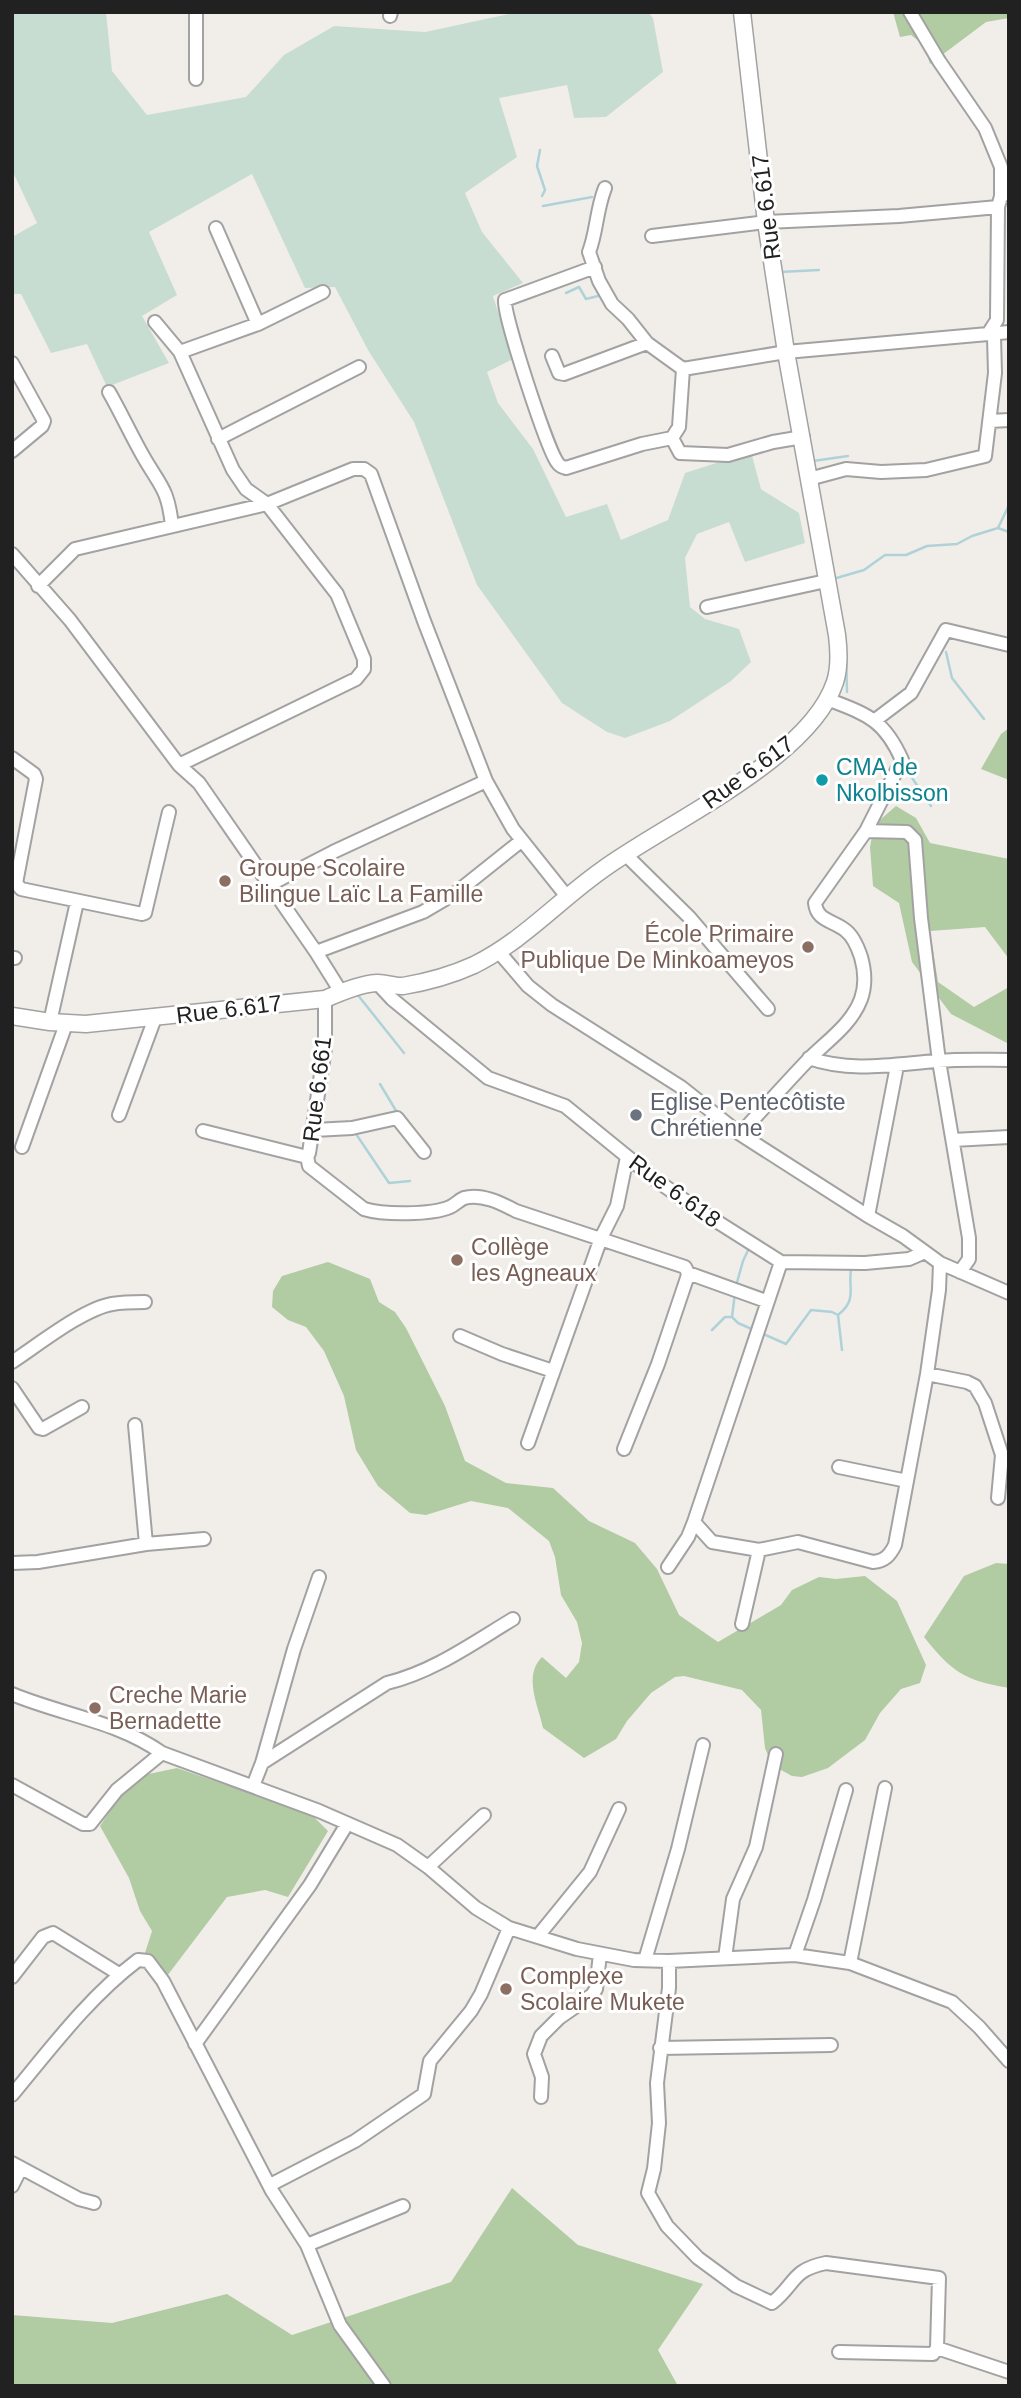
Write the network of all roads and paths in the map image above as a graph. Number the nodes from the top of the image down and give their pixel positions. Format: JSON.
{"nodes":[{"id":1,"x":196,"y":12,"type":"edge"},
{"id":2,"x":742,"y":12,"type":"edge"},
{"id":3,"x":910,"y":12,"type":"edge"},
{"id":4,"x":195,"y":79,"type":"dead end"},
{"id":5,"x":605,"y":188,"type":"dead end"},
{"id":6,"x":1003,"y":199,"type":"edge"},
{"id":7,"x":766,"y":222,"type":"junction"},
{"id":8,"x":216,"y":228,"type":"dead end"},
{"id":9,"x":652,"y":236,"type":"dead end"},
{"id":10,"x":1004,"y":240,"type":"edge"},
{"id":11,"x":595,"y":267,"type":"junction"},
{"id":12,"x":323,"y":292,"type":"dead end"},
{"id":13,"x":155,"y":322,"type":"dead end"},
{"id":14,"x":258,"y":324,"type":"junction"},
{"id":15,"x":1009,"y":332,"type":"edge"},
{"id":16,"x":988,"y":334,"type":"junction"},
{"id":17,"x":647,"y":343,"type":"junction"},
{"id":18,"x":180,"y":352,"type":"junction"},
{"id":19,"x":786,"y":352,"type":"junction"},
{"id":20,"x":552,"y":356,"type":"dead end"},
{"id":21,"x":12,"y":363,"type":"edge"},
{"id":22,"x":359,"y":367,"type":"dead end"},
{"id":23,"x":683,"y":369,"type":"junction"},
{"id":24,"x":110,"y":392,"type":"dead end"},
{"id":25,"x":1009,"y":420,"type":"edge"},
{"id":26,"x":990,"y":421,"type":"junction"},
{"id":27,"x":803,"y":437,"type":"junction"},
{"id":28,"x":672,"y":438,"type":"junction"},
{"id":29,"x":218,"y":439,"type":"junction"},
{"id":30,"x":12,"y":451,"type":"edge"},
{"id":31,"x":809,"y":479,"type":"junction"},
{"id":32,"x":267,"y":504,"type":"junction"},
{"id":33,"x":172,"y":526,"type":"junction"},
{"id":34,"x":12,"y":554,"type":"edge"},
{"id":35,"x":826,"y":581,"type":"junction"},
{"id":36,"x":38,"y":586,"type":"junction"},
{"id":37,"x":707,"y":607,"type":"dead end"},
{"id":38,"x":1009,"y":645,"type":"edge"},
{"id":39,"x":827,"y":699,"type":"junction"},
{"id":40,"x":874,"y":721,"type":"junction"},
{"id":41,"x":12,"y":758,"type":"edge"},
{"id":42,"x":179,"y":765,"type":"junction"},
{"id":43,"x":486,"y":781,"type":"junction"},
{"id":44,"x":169,"y":811,"type":"dead end"},
{"id":45,"x":866,"y":831,"type":"junction"},
{"id":46,"x":521,"y":841,"type":"junction"},
{"id":47,"x":625,"y":854,"type":"junction"},
{"id":48,"x":269,"y":885,"type":"junction"},
{"id":49,"x":568,"y":898,"type":"junction"},
{"id":50,"x":77,"y":902,"type":"junction"},
{"id":51,"x":498,"y":951,"type":"junction"},
{"id":52,"x":316,"y":952,"type":"junction"},
{"id":53,"x":377,"y":983,"type":"junction"},
{"id":54,"x":333,"y":995,"type":"junction"},
{"id":55,"x":768,"y":1009,"type":"dead end"},
{"id":56,"x":12,"y":1016,"type":"edge"},
{"id":57,"x":155,"y":1018,"type":"junction"},
{"id":58,"x":58,"y":1023,"type":"junction"},
{"id":59,"x":810,"y":1058,"type":"junction"},
{"id":60,"x":1009,"y":1059,"type":"edge"},
{"id":61,"x":939,"y":1061,"type":"junction"},
{"id":62,"x":897,"y":1066,"type":"junction"},
{"id":63,"x":119,"y":1115,"type":"dead end"},
{"id":64,"x":314,"y":1130,"type":"junction"},
{"id":65,"x":203,"y":1131,"type":"dead end"},
{"id":66,"x":740,"y":1134,"type":"junction"},
{"id":67,"x":1009,"y":1137,"type":"edge"},
{"id":68,"x":953,"y":1140,"type":"junction"},
{"id":69,"x":22,"y":1147,"type":"dead end"},
{"id":70,"x":424,"y":1152,"type":"dead end"},
{"id":71,"x":307,"y":1156,"type":"junction"},
{"id":72,"x":627,"y":1157,"type":"junction"},
{"id":73,"x":868,"y":1216,"type":"junction"},
{"id":74,"x":601,"y":1238,"type":"junction"},
{"id":75,"x":925,"y":1252,"type":"junction"},
{"id":76,"x":781,"y":1262,"type":"junction"},
{"id":77,"x":940,"y":1263,"type":"junction"},
{"id":78,"x":960,"y":1272,"type":"junction"},
{"id":79,"x":688,"y":1273,"type":"junction"},
{"id":80,"x":1009,"y":1293,"type":"edge"},
{"id":81,"x":766,"y":1301,"type":"junction"},
{"id":82,"x":145,"y":1302,"type":"dead end"},
{"id":83,"x":460,"y":1336,"type":"dead end"},
{"id":84,"x":12,"y":1362,"type":"edge"},
{"id":85,"x":553,"y":1371,"type":"junction"},
{"id":86,"x":927,"y":1374,"type":"junction"},
{"id":87,"x":12,"y":1388,"type":"edge"},
{"id":88,"x":82,"y":1407,"type":"dead end"},
{"id":89,"x":135,"y":1425,"type":"dead end"},
{"id":90,"x":528,"y":1443,"type":"dead end"},
{"id":91,"x":624,"y":1449,"type":"dead end"},
{"id":92,"x":839,"y":1467,"type":"dead end"},
{"id":93,"x":907,"y":1481,"type":"junction"},
{"id":94,"x":998,"y":1498,"type":"dead end"},
{"id":95,"x":694,"y":1522,"type":"junction"},
{"id":96,"x":204,"y":1539,"type":"dead end"},
{"id":97,"x":146,"y":1544,"type":"junction"},
{"id":98,"x":759,"y":1550,"type":"junction"},
{"id":99,"x":12,"y":1563,"type":"edge"},
{"id":100,"x":668,"y":1567,"type":"dead end"},
{"id":101,"x":319,"y":1577,"type":"dead end"},
{"id":102,"x":513,"y":1619,"type":"dead end"},
{"id":103,"x":742,"y":1624,"type":"dead end"},
{"id":104,"x":12,"y":1694,"type":"edge"},
{"id":105,"x":703,"y":1745,"type":"dead end"},
{"id":106,"x":162,"y":1753,"type":"junction"},
{"id":107,"x":776,"y":1754,"type":"dead end"},
{"id":108,"x":262,"y":1763,"type":"junction"},
{"id":109,"x":12,"y":1784,"type":"edge"},
{"id":110,"x":253,"y":1786,"type":"junction"},
{"id":111,"x":886,"y":1787,"type":"dead end"},
{"id":112,"x":846,"y":1790,"type":"dead end"},
{"id":113,"x":619,"y":1809,"type":"dead end"},
{"id":114,"x":484,"y":1815,"type":"dead end"},
{"id":115,"x":347,"y":1824,"type":"junction"},
{"id":116,"x":428,"y":1867,"type":"junction"},
{"id":117,"x":509,"y":1928,"type":"junction"},
{"id":118,"x":538,"y":1936,"type":"junction"},
{"id":119,"x":600,"y":1954,"type":"junction"},
{"id":120,"x":796,"y":1955,"type":"junction"},
{"id":121,"x":725,"y":1958,"type":"junction"},
{"id":122,"x":645,"y":1960,"type":"junction"},
{"id":123,"x":669,"y":1961,"type":"junction"},
{"id":124,"x":850,"y":1963,"type":"junction"},
{"id":125,"x":119,"y":1974,"type":"junction"},
{"id":126,"x":12,"y":1977,"type":"edge"},
{"id":127,"x":195,"y":2044,"type":"junction"},
{"id":128,"x":831,"y":2045,"type":"dead end"},
{"id":129,"x":660,"y":2048,"type":"junction"},
{"id":130,"x":1009,"y":2061,"type":"edge"},
{"id":131,"x":18,"y":2079,"type":"edge"},
{"id":132,"x":12,"y":2095,"type":"edge"},
{"id":133,"x":541,"y":2097,"type":"dead end"},
{"id":134,"x":17,"y":2165,"type":"edge"},
{"id":135,"x":270,"y":2185,"type":"junction"},
{"id":136,"x":12,"y":2186,"type":"edge"},
{"id":137,"x":94,"y":2203,"type":"dead end"},
{"id":138,"x":403,"y":2206,"type":"dead end"},
{"id":139,"x":307,"y":2245,"type":"junction"},
{"id":140,"x":937,"y":2348,"type":"junction"},
{"id":141,"x":839,"y":2351,"type":"dead end"},
{"id":142,"x":1009,"y":2372,"type":"edge"},
{"id":143,"x":384,"y":2386,"type":"edge"}],
"edges":[{"from":1,"to":4,"type":"street"},
{"from":2,"to":7,"type":"street","name":"Rue 6.617"},
{"from":3,"to":6,"type":"street"},
{"from":5,"to":11,"type":"street"},
{"from":6,"to":7,"type":"street"},
{"from":6,"to":10,"type":"street"},
{"from":7,"to":9,"type":"street"},
{"from":7,"to":19,"type":"street","name":"Rue 6.617"},
{"from":8,"to":14,"type":"street"},
{"from":10,"to":16,"type":"street"},
{"from":11,"to":17,"type":"street"},
{"from":11,"to":28,"type":"street"},
{"from":12,"to":14,"type":"street"},
{"from":13,"to":18,"type":"street"},
{"from":14,"to":18,"type":"street"},
{"from":15,"to":16,"type":"street"},
{"from":16,"to":19,"type":"street"},
{"from":16,"to":26,"type":"street"},
{"from":17,"to":20,"type":"street"},
{"from":17,"to":23,"type":"street"},
{"from":18,"to":29,"type":"street"},
{"from":19,"to":23,"type":"street"},
{"from":19,"to":27,"type":"street","name":"Rue 6.617"},
{"from":21,"to":30,"type":"street"},
{"from":22,"to":29,"type":"street"},
{"from":23,"to":28,"type":"street"},
{"from":24,"to":33,"type":"street"},
{"from":25,"to":26,"type":"street"},
{"from":26,"to":31,"type":"street"},
{"from":27,"to":28,"type":"street"},
{"from":27,"to":31,"type":"street","name":"Rue 6.617"},
{"from":29,"to":32,"type":"street"},
{"from":31,"to":35,"type":"street","name":"Rue 6.617"},
{"from":32,"to":33,"type":"street"},
{"from":32,"to":42,"type":"street"},
{"from":32,"to":43,"type":"street"},
{"from":33,"to":36,"type":"street"},
{"from":34,"to":36,"type":"street"},
{"from":35,"to":37,"type":"street"},
{"from":35,"to":39,"type":"street","name":"Rue 6.617"},
{"from":36,"to":42,"type":"street"},
{"from":38,"to":40,"type":"street"},
{"from":39,"to":40,"type":"street"},
{"from":39,"to":47,"type":"street","name":"Rue 6.617"},
{"from":40,"to":45,"type":"street"},
{"from":41,"to":50,"type":"street"},
{"from":42,"to":48,"type":"street"},
{"from":43,"to":46,"type":"street"},
{"from":43,"to":48,"type":"street"},
{"from":44,"to":50,"type":"street"},
{"from":45,"to":59,"type":"street"},
{"from":45,"to":61,"type":"street"},
{"from":46,"to":49,"type":"street"},
{"from":46,"to":52,"type":"street"},
{"from":47,"to":49,"type":"street","name":"Rue 6.617"},
{"from":47,"to":55,"type":"street"},
{"from":48,"to":52,"type":"street"},
{"from":49,"to":51,"type":"street","name":"Rue 6.617"},
{"from":50,"to":58,"type":"street"},
{"from":51,"to":53,"type":"street","name":"Rue 6.617"},
{"from":51,"to":66,"type":"street"},
{"from":52,"to":54,"type":"street"},
{"from":53,"to":54,"type":"street","name":"Rue 6.617"},
{"from":53,"to":72,"type":"street","name":"Rue 6.618"},
{"from":54,"to":57,"type":"street","name":"Rue 6.617"},
{"from":54,"to":64,"type":"street","name":"Rue 6.661"},
{"from":56,"to":58,"type":"street","name":"Rue 6.617"},
{"from":57,"to":58,"type":"street","name":"Rue 6.617"},
{"from":57,"to":63,"type":"street"},
{"from":58,"to":69,"type":"street"},
{"from":59,"to":62,"type":"street"},
{"from":59,"to":66,"type":"street"},
{"from":60,"to":61,"type":"street"},
{"from":61,"to":62,"type":"street"},
{"from":61,"to":68,"type":"street"},
{"from":62,"to":73,"type":"street"},
{"from":64,"to":70,"type":"street"},
{"from":64,"to":71,"type":"street","name":"Rue 6.661"},
{"from":65,"to":71,"type":"street","name":"Rue 6.661"},
{"from":66,"to":73,"type":"street"},
{"from":67,"to":68,"type":"street"},
{"from":68,"to":78,"type":"street"},
{"from":71,"to":74,"type":"street"},
{"from":72,"to":74,"type":"street"},
{"from":72,"to":76,"type":"street","name":"Rue 6.618"},
{"from":73,"to":75,"type":"street"},
{"from":74,"to":79,"type":"street"},
{"from":74,"to":85,"type":"street"},
{"from":75,"to":76,"type":"street"},
{"from":75,"to":77,"type":"street"},
{"from":76,"to":81,"type":"street"},
{"from":77,"to":78,"type":"street"},
{"from":77,"to":86,"type":"street"},
{"from":78,"to":80,"type":"street"},
{"from":79,"to":81,"type":"street"},
{"from":79,"to":91,"type":"street"},
{"from":81,"to":95,"type":"street"},
{"from":82,"to":84,"type":"street"},
{"from":83,"to":85,"type":"street"},
{"from":85,"to":90,"type":"street"},
{"from":86,"to":93,"type":"street"},
{"from":86,"to":94,"type":"street"},
{"from":87,"to":88,"type":"street"},
{"from":89,"to":97,"type":"street"},
{"from":92,"to":93,"type":"street"},
{"from":93,"to":98,"type":"street"},
{"from":95,"to":98,"type":"street"},
{"from":95,"to":100,"type":"street"},
{"from":96,"to":97,"type":"street"},
{"from":97,"to":99,"type":"street"},
{"from":98,"to":103,"type":"street"},
{"from":101,"to":108,"type":"street"},
{"from":102,"to":108,"type":"street"},
{"from":104,"to":106,"type":"street"},
{"from":105,"to":122,"type":"street"},
{"from":106,"to":109,"type":"street"},
{"from":106,"to":110,"type":"street"},
{"from":107,"to":121,"type":"street"},
{"from":108,"to":110,"type":"street"},
{"from":110,"to":115,"type":"street"},
{"from":111,"to":124,"type":"street"},
{"from":112,"to":120,"type":"street"},
{"from":113,"to":118,"type":"street"},
{"from":114,"to":116,"type":"street"},
{"from":115,"to":116,"type":"street"},
{"from":115,"to":127,"type":"street"},
{"from":116,"to":117,"type":"street"},
{"from":117,"to":118,"type":"street"},
{"from":117,"to":135,"type":"street"},
{"from":118,"to":119,"type":"street"},
{"from":119,"to":122,"type":"street"},
{"from":119,"to":133,"type":"street"},
{"from":120,"to":121,"type":"street"},
{"from":120,"to":124,"type":"street"},
{"from":121,"to":123,"type":"street"},
{"from":122,"to":123,"type":"street"},
{"from":123,"to":129,"type":"street"},
{"from":124,"to":130,"type":"street"},
{"from":125,"to":126,"type":"street"},
{"from":125,"to":127,"type":"street"},
{"from":125,"to":131,"type":"street"},
{"from":127,"to":135,"type":"street"},
{"from":128,"to":129,"type":"street"},
{"from":129,"to":140,"type":"street"},
{"from":131,"to":132,"type":"street"},
{"from":134,"to":136,"type":"street"},
{"from":134,"to":137,"type":"street"},
{"from":135,"to":139,"type":"street"},
{"from":138,"to":139,"type":"street"},
{"from":139,"to":143,"type":"street"},
{"from":140,"to":141,"type":"street"},
{"from":140,"to":142,"type":"street"}]}
